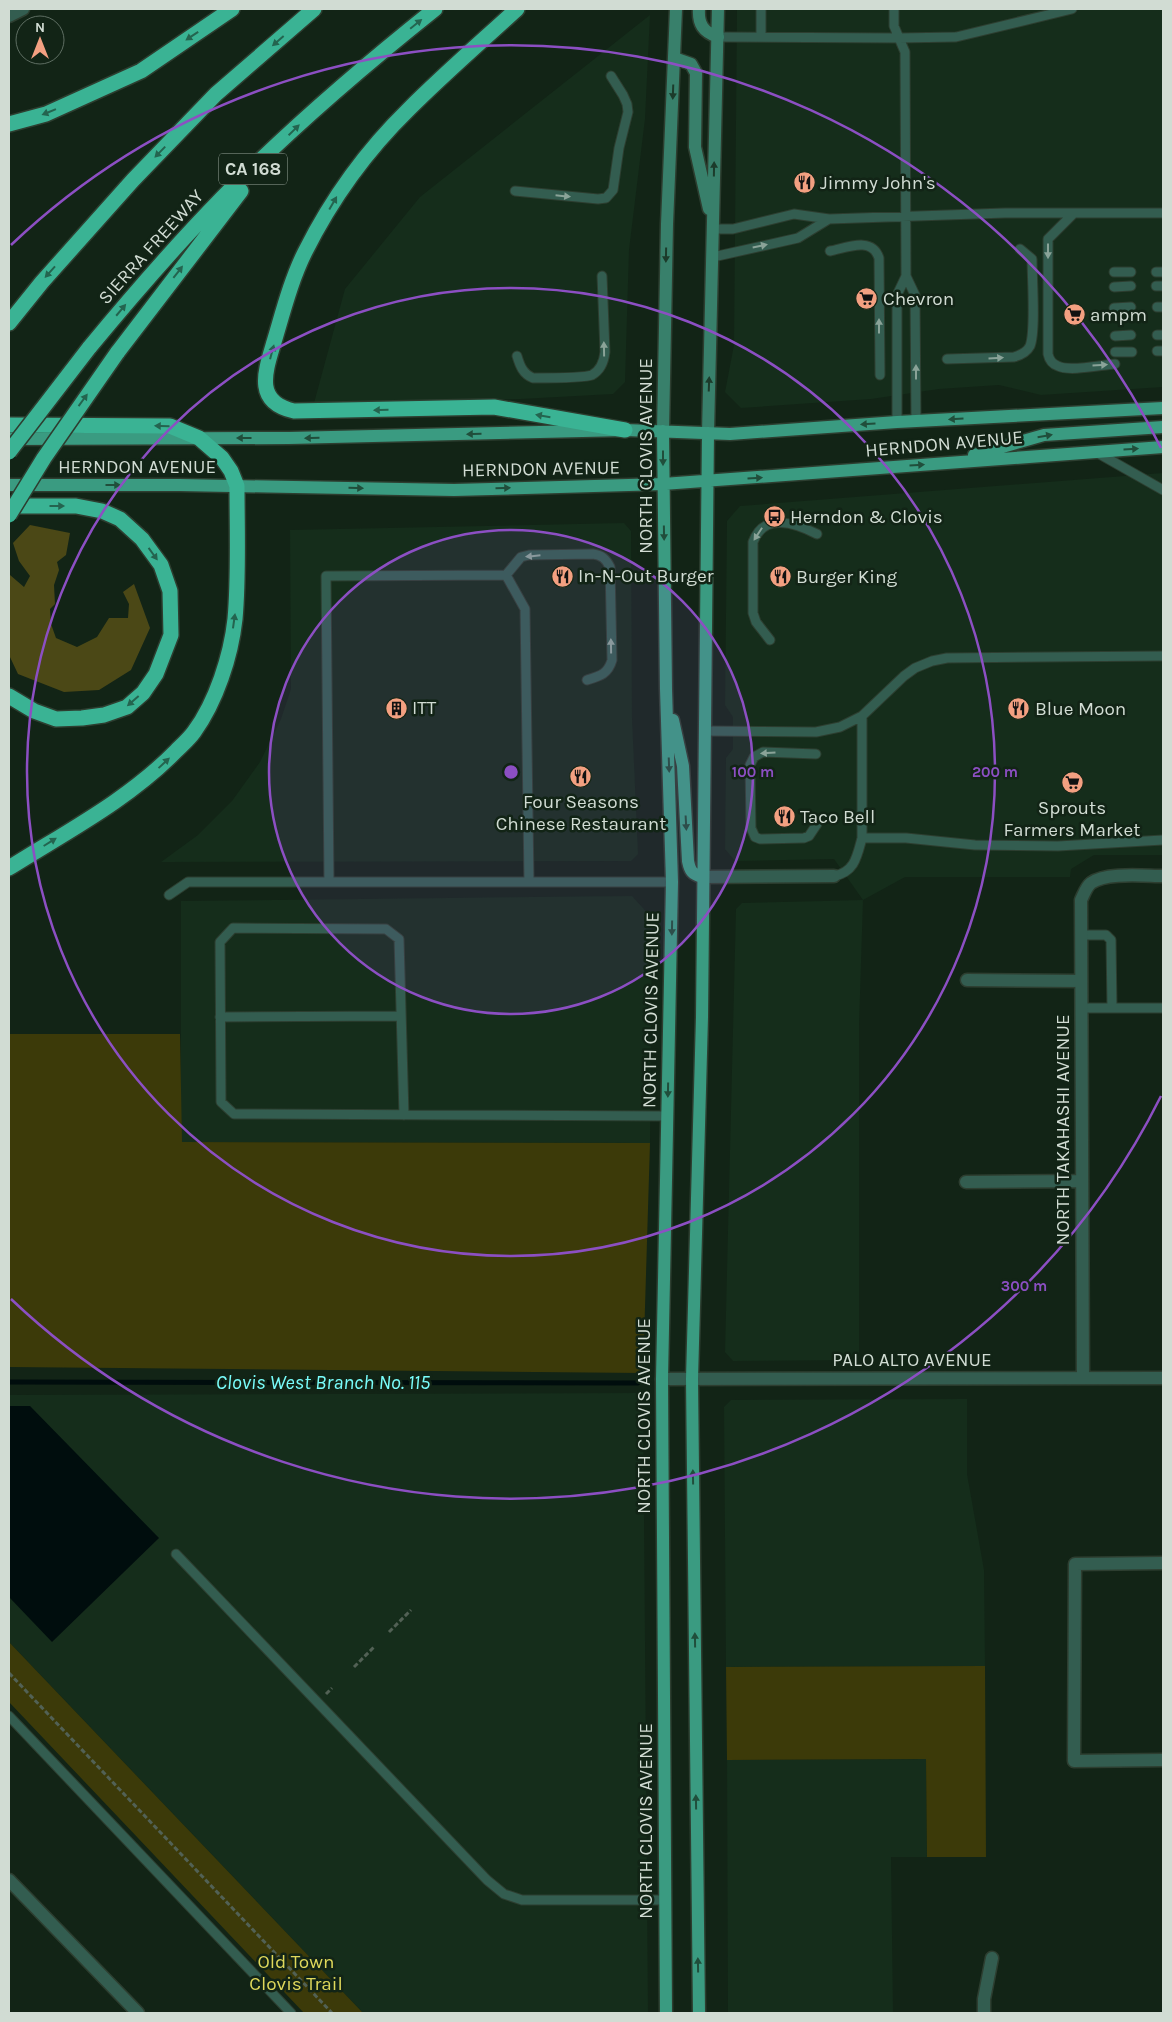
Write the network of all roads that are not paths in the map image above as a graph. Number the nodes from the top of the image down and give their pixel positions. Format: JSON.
{"nodes":[{"id":1,"x":23,"y":9,"type":"edge"},
{"id":2,"x":232,"y":9,"type":"edge"},
{"id":3,"x":314,"y":9,"type":"edge"},
{"id":4,"x":435,"y":9,"type":"edge"},
{"id":5,"x":517,"y":9,"type":"edge"},
{"id":6,"x":676,"y":9,"type":"edge"},
{"id":7,"x":698,"y":9,"type":"edge"},
{"id":8,"x":718,"y":9,"type":"edge"},
{"id":9,"x":761,"y":9,"type":"edge"},
{"id":10,"x":894,"y":9,"type":"edge"},
{"id":11,"x":1072,"y":9,"type":"edge"},
{"id":12,"x":9,"y":16,"type":"edge"},
{"id":13,"x":718,"y":37,"type":"junction"},
{"id":14,"x":761,"y":37,"type":"junction"},
{"id":15,"x":899,"y":38,"type":"junction"},
{"id":16,"x":674,"y":58,"type":"junction"},
{"id":17,"x":611,"y":76,"type":"dead end"},
{"id":18,"x":9,"y":124,"type":"edge"},
{"id":19,"x":274,"y":149,"type":"junction"},
{"id":20,"x":515,"y":191,"type":"dead end"},
{"id":21,"x":1074,"y":213,"type":"junction"},
{"id":22,"x":1163,"y":213,"type":"edge"},
{"id":23,"x":905,"y":216,"type":"junction"},
{"id":24,"x":830,"y":219,"type":"junction"},
{"id":25,"x":713,"y":228,"type":"junction"},
{"id":26,"x":1020,"y":250,"type":"dead end"},
{"id":27,"x":830,"y":251,"type":"dead end"},
{"id":28,"x":713,"y":257,"type":"junction"},
{"id":29,"x":1114,"y":272,"type":"dead end"},
{"id":30,"x":1131,"y":272,"type":"dead end"},
{"id":31,"x":602,"y":276,"type":"dead end"},
{"id":32,"x":906,"y":276,"type":"junction"},
{"id":33,"x":1114,"y":286,"type":"dead end"},
{"id":34,"x":1131,"y":286,"type":"dead end"},
{"id":35,"x":1131,"y":307,"type":"dead end"},
{"id":36,"x":1114,"y":308,"type":"dead end"},
{"id":37,"x":9,"y":323,"type":"edge"},
{"id":38,"x":1114,"y":336,"type":"dead end"},
{"id":39,"x":1131,"y":336,"type":"dead end"},
{"id":40,"x":1115,"y":352,"type":"dead end"},
{"id":41,"x":1132,"y":352,"type":"dead end"},
{"id":42,"x":517,"y":356,"type":"dead end"},
{"id":43,"x":947,"y":359,"type":"dead end"},
{"id":44,"x":1115,"y":364,"type":"dead end"},
{"id":45,"x":880,"y":375,"type":"dead end"},
{"id":46,"x":1163,"y":408,"type":"edge"},
{"id":47,"x":916,"y":421,"type":"junction"},
{"id":48,"x":897,"y":422,"type":"junction"},
{"id":49,"x":9,"y":425,"type":"edge"},
{"id":50,"x":1163,"y":427,"type":"edge"},
{"id":51,"x":625,"y":430,"type":"junction"},
{"id":52,"x":663,"y":431,"type":"junction"},
{"id":53,"x":708,"y":433,"type":"junction"},
{"id":54,"x":199,"y":438,"type":"junction"},
{"id":55,"x":9,"y":439,"type":"edge"},
{"id":56,"x":1163,"y":447,"type":"edge"},
{"id":57,"x":1094,"y":451,"type":"junction"},
{"id":58,"x":9,"y":452,"type":"edge"},
{"id":59,"x":947,"y":463,"type":"junction"},
{"id":60,"x":706,"y":481,"type":"junction"},
{"id":61,"x":663,"y":484,"type":"junction"},
{"id":62,"x":9,"y":485,"type":"edge"},
{"id":63,"x":237,"y":486,"type":"junction"},
{"id":64,"x":1163,"y":490,"type":"edge"},
{"id":65,"x":9,"y":506,"type":"edge"},
{"id":66,"x":9,"y":515,"type":"edge"},
{"id":67,"x":817,"y":534,"type":"dead end"},
{"id":68,"x":506,"y":575,"type":"junction"},
{"id":69,"x":770,"y":640,"type":"dead end"},
{"id":70,"x":1163,"y":656,"type":"edge"},
{"id":71,"x":587,"y":680,"type":"dead end"},
{"id":72,"x":666,"y":688,"type":"junction"},
{"id":73,"x":9,"y":696,"type":"edge"},
{"id":74,"x":862,"y":716,"type":"junction"},
{"id":75,"x":706,"y":731,"type":"junction"},
{"id":76,"x":816,"y":754,"type":"dead end"},
{"id":77,"x":817,"y":824,"type":"dead end"},
{"id":78,"x":862,"y":838,"type":"junction"},
{"id":79,"x":1163,"y":840,"type":"edge"},
{"id":80,"x":9,"y":868,"type":"edge"},
{"id":81,"x":834,"y":876,"type":"joint"},
{"id":82,"x":1163,"y":876,"type":"edge"},
{"id":83,"x":702,"y":877,"type":"junction"},
{"id":84,"x":329,"y":882,"type":"junction"},
{"id":85,"x":530,"y":882,"type":"junction"},
{"id":86,"x":672,"y":882,"type":"junction"},
{"id":87,"x":169,"y":895,"type":"dead end"},
{"id":88,"x":1081,"y":936,"type":"junction"},
{"id":89,"x":967,"y":980,"type":"dead end"},
{"id":90,"x":1081,"y":981,"type":"junction"},
{"id":91,"x":1082,"y":1008,"type":"junction"},
{"id":92,"x":1112,"y":1008,"type":"junction"},
{"id":93,"x":1163,"y":1008,"type":"edge"},
{"id":94,"x":401,"y":1016,"type":"junction"},
{"id":95,"x":220,"y":1017,"type":"junction"},
{"id":96,"x":404,"y":1115,"type":"junction"},
{"id":97,"x":668,"y":1116,"type":"junction"},
{"id":98,"x":1081,"y":1181,"type":"junction"},
{"id":99,"x":966,"y":1182,"type":"dead end"},
{"id":100,"x":692,"y":1378,"type":"junction"},
{"id":101,"x":1083,"y":1378,"type":"junction"},
{"id":102,"x":1163,"y":1378,"type":"edge"},
{"id":103,"x":662,"y":1379,"type":"junction"},
{"id":104,"x":176,"y":1554,"type":"dead end"},
{"id":105,"x":1163,"y":1563,"type":"edge"},
{"id":106,"x":9,"y":1716,"type":"edge"},
{"id":107,"x":1163,"y":1760,"type":"edge"},
{"id":108,"x":9,"y":1880,"type":"edge"},
{"id":109,"x":665,"y":1900,"type":"junction"},
{"id":110,"x":992,"y":1958,"type":"dead end"},
{"id":111,"x":138,"y":2013,"type":"edge"},
{"id":112,"x":291,"y":2013,"type":"edge"},
{"id":113,"x":666,"y":2013,"type":"edge"},
{"id":114,"x":699,"y":2013,"type":"edge"},
{"id":115,"x":984,"y":2013,"type":"edge"}],
"edges":[{"from":1,"to":12,"type":"street"},
{"from":2,"to":18,"type":"highway","one_way":true},
{"from":3,"to":37,"type":"highway","one_way":true},
{"from":19,"to":4,"type":"highway","name":"SIERRA FREEWAY","number":"CA 168","one_way":true},
{"from":51,"to":5,"type":"highway","one_way":true},
{"from":6,"to":16,"type":"main road","name":"NORTH CLOVIS AVENUE"},
{"from":7,"to":13,"type":"main road"},
{"from":8,"to":13,"type":"main road"},
{"from":9,"to":14,"type":"lane"},
{"from":10,"to":15,"type":"lane"},
{"from":11,"to":15,"type":"lane"},
{"from":13,"to":14,"type":"lane"},
{"from":25,"to":13,"type":"main road","one_way":true},
{"from":14,"to":15,"type":"lane"},
{"from":15,"to":23,"type":"lane"},
{"from":16,"to":25,"type":"main road"},
{"from":16,"to":52,"type":"main road","name":"NORTH CLOVIS AVENUE","one_way":true},
{"from":20,"to":17,"type":"lane","one_way":true},
{"from":58,"to":19,"type":"highway","name":"SIERRA FREEWAY","number":"CA 168","one_way":true,"bridge":true},
{"from":66,"to":19,"type":"highway","one_way":true,"bridge":true},
{"from":21,"to":22,"type":"lane"},
{"from":21,"to":23,"type":"lane"},
{"from":21,"to":44,"type":"lane","one_way":true},
{"from":23,"to":24,"type":"lane"},
{"from":23,"to":32,"type":"lane"},
{"from":24,"to":25,"type":"lane"},
{"from":28,"to":24,"type":"lane","one_way":true},
{"from":25,"to":28,"type":"main road"},
{"from":43,"to":26,"type":"lane","one_way":true},
{"from":45,"to":27,"type":"lane","one_way":true},
{"from":53,"to":28,"type":"main road","one_way":true},
{"from":29,"to":30,"type":"lane"},
{"from":42,"to":31,"type":"lane","one_way":true},
{"from":47,"to":32,"type":"lane","one_way":true},
{"from":32,"to":48,"type":"lane"},
{"from":33,"to":34,"type":"lane"},
{"from":35,"to":36,"type":"lane"},
{"from":38,"to":39,"type":"lane"},
{"from":40,"to":41,"type":"lane"},
{"from":46,"to":47,"type":"main road","name":"HERNDON AVENUE","one_way":true},
{"from":47,"to":48,"type":"main road","name":"HERNDON AVENUE"},
{"from":48,"to":53,"type":"main road","name":"HERNDON AVENUE","one_way":true},
{"from":54,"to":49,"type":"highway","one_way":true},
{"from":59,"to":50,"type":"main road","one_way":true},
{"from":51,"to":52,"type":"main road","name":"HERNDON AVENUE"},
{"from":51,"to":54,"type":"main road","name":"HERNDON AVENUE","one_way":true},
{"from":52,"to":53,"type":"main road","name":"HERNDON AVENUE"},
{"from":52,"to":61,"type":"main road","name":"NORTH CLOVIS AVENUE","one_way":true},
{"from":53,"to":60,"type":"main road"},
{"from":54,"to":55,"type":"main road","name":"HERNDON AVENUE"},
{"from":54,"to":63,"type":"highway"},
{"from":57,"to":56,"type":"main road","name":"HERNDON AVENUE","one_way":true},
{"from":57,"to":59,"type":"main road","name":"HERNDON AVENUE"},
{"from":57,"to":64,"type":"lane"},
{"from":60,"to":59,"type":"main road","name":"HERNDON AVENUE","one_way":true},
{"from":60,"to":61,"type":"main road","name":"HERNDON AVENUE"},
{"from":60,"to":75,"type":"main road"},
{"from":63,"to":61,"type":"main road","name":"HERNDON AVENUE","one_way":true},
{"from":61,"to":72,"type":"main road","name":"NORTH CLOVIS AVENUE","one_way":true},
{"from":62,"to":63,"type":"main road","name":"HERNDON AVENUE","one_way":true},
{"from":80,"to":63,"type":"highway","one_way":true},
{"from":65,"to":73,"type":"highway","one_way":true},
{"from":67,"to":69,"type":"lane","one_way":true},
{"from":71,"to":68,"type":"lane","one_way":true},
{"from":68,"to":84,"type":"lane"},
{"from":68,"to":85,"type":"lane"},
{"from":70,"to":74,"type":"lane"},
{"from":72,"to":83,"type":"main road","one_way":true},
{"from":72,"to":86,"type":"main road","name":"NORTH CLOVIS AVENUE","one_way":true},
{"from":74,"to":75,"type":"lane"},
{"from":74,"to":78,"type":"lane"},
{"from":75,"to":83,"type":"main road"},
{"from":76,"to":77,"type":"lane","one_way":true},
{"from":78,"to":79,"type":"lane"},
{"from":78,"to":81,"type":"lane"},
{"from":81,"to":83,"type":"street"},
{"from":82,"to":88,"type":"street","name":"NORTH TAKAHASHI AVENUE"},
{"from":83,"to":100,"type":"main road"},
{"from":84,"to":85,"type":"lane"},
{"from":84,"to":87,"type":"lane"},
{"from":85,"to":86,"type":"lane"},
{"from":86,"to":97,"type":"main road","name":"NORTH CLOVIS AVENUE","one_way":true},
{"from":88,"to":90,"type":"street","name":"NORTH TAKAHASHI AVENUE"},
{"from":88,"to":92,"type":"lane"},
{"from":89,"to":90,"type":"street"},
{"from":90,"to":91,"type":"street","name":"NORTH TAKAHASHI AVENUE"},
{"from":91,"to":92,"type":"lane"},
{"from":91,"to":98,"type":"street","name":"NORTH TAKAHASHI AVENUE"},
{"from":92,"to":93,"type":"lane"},
{"from":94,"to":95,"type":"lane"},
{"from":94,"to":95,"type":"lane"},
{"from":94,"to":96,"type":"lane"},
{"from":95,"to":96,"type":"lane"},
{"from":96,"to":97,"type":"lane"},
{"from":97,"to":103,"type":"main road","name":"NORTH CLOVIS AVENUE"},
{"from":98,"to":99,"type":"street"},
{"from":98,"to":101,"type":"street","name":"NORTH TAKAHASHI AVENUE"},
{"from":100,"to":101,"type":"street","name":"PALO ALTO AVENUE"},
{"from":100,"to":103,"type":"street","name":"PALO ALTO AVENUE"},
{"from":114,"to":100,"type":"main road","one_way":true},
{"from":101,"to":102,"type":"street","name":"PALO ALTO AVENUE"},
{"from":103,"to":109,"type":"main road","name":"NORTH CLOVIS AVENUE"},
{"from":104,"to":109,"type":"lane"},
{"from":105,"to":107,"type":"street"},
{"from":106,"to":112,"type":"lane"},
{"from":108,"to":111,"type":"street"},
{"from":109,"to":113,"type":"main road","name":"NORTH CLOVIS AVENUE"},
{"from":110,"to":115,"type":"street"}]}
